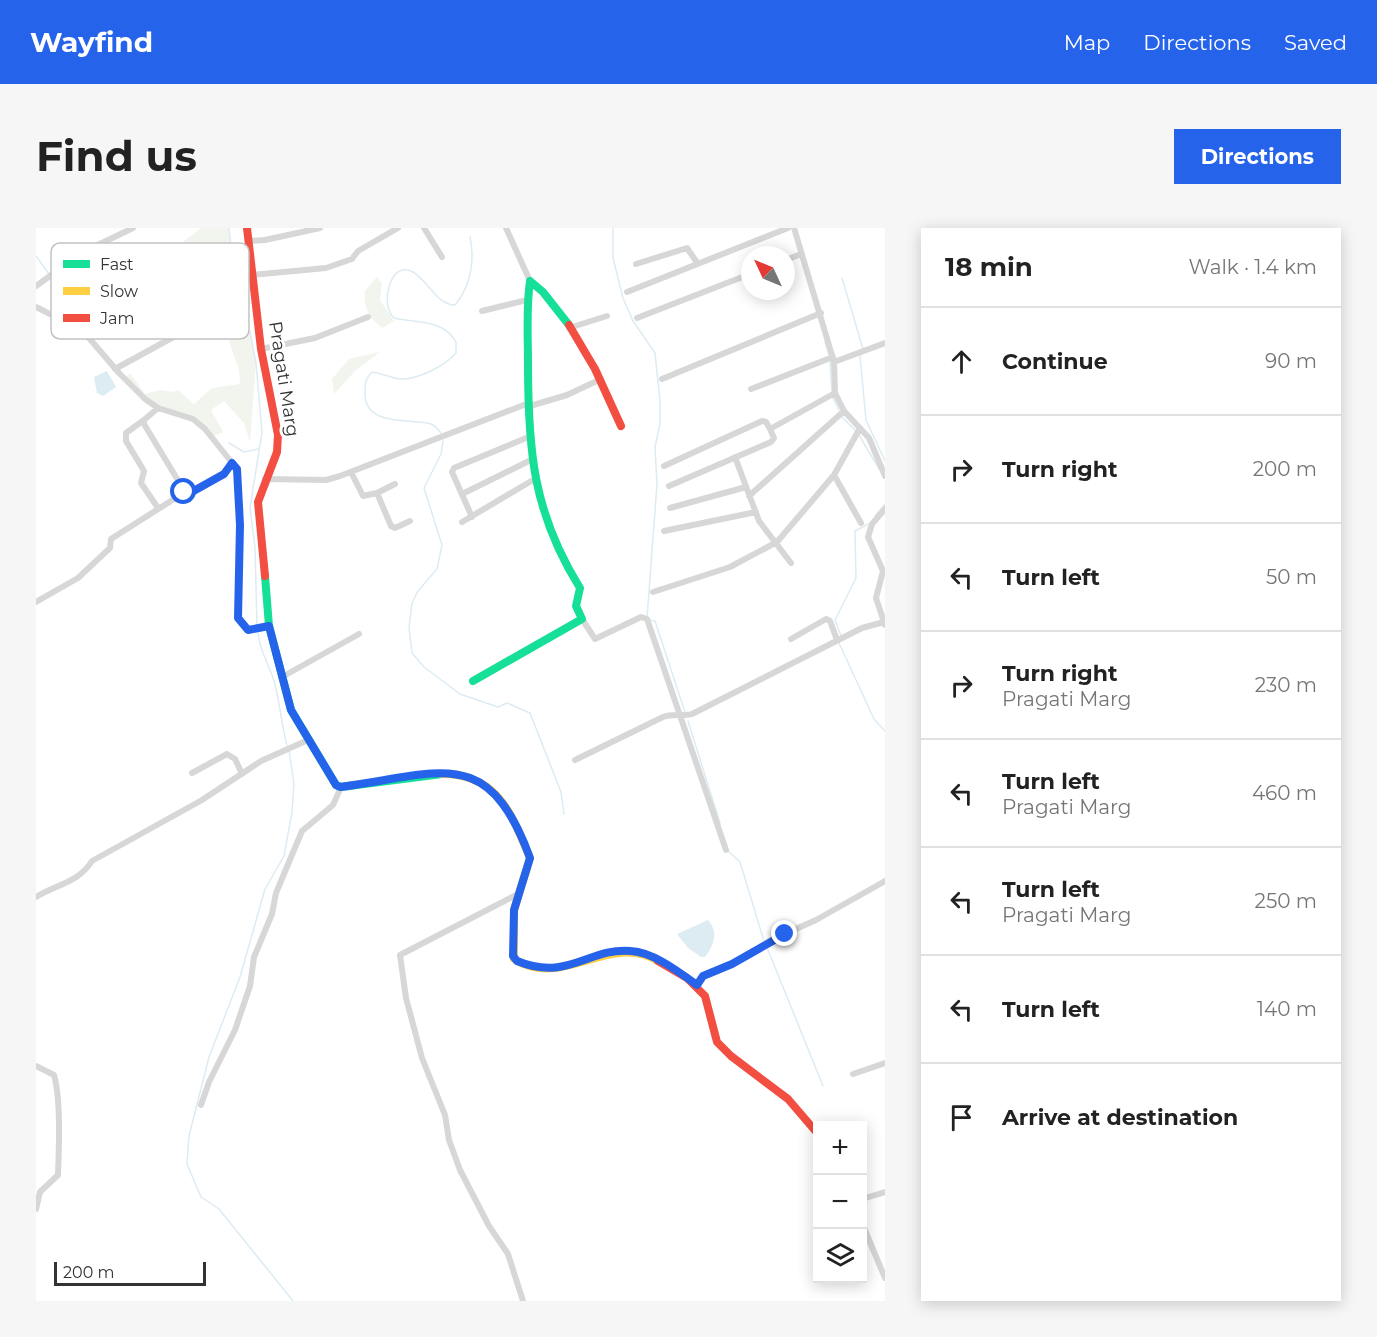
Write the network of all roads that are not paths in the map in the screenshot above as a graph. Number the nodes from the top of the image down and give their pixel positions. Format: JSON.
{"nodes":[{"id":1,"x":133,"y":228,"type":"edge"},
{"id":2,"x":247,"y":228,"type":"edge"},
{"id":3,"x":320,"y":228,"type":"edge"},
{"id":4,"x":398,"y":228,"type":"edge"},
{"id":5,"x":424,"y":228,"type":"edge"},
{"id":6,"x":788,"y":228,"type":"edge"},
{"id":7,"x":794,"y":228,"type":"edge"},
{"id":8,"x":511,"y":230,"type":"edge"},
{"id":9,"x":248,"y":241,"type":"joint"},
{"id":10,"x":102,"y":243,"type":"edge"},
{"id":11,"x":249,"y":250,"type":"edge"},
{"id":12,"x":801,"y":254,"type":"junction"},
{"id":13,"x":795,"y":256,"type":"edge"},
{"id":14,"x":442,"y":257,"type":"dead end"},
{"id":15,"x":636,"y":264,"type":"dead end"},
{"id":16,"x":698,"y":264,"type":"junction"},
{"id":17,"x":51,"y":275,"type":"edge"},
{"id":18,"x":252,"y":275,"type":"junction"},
{"id":19,"x":741,"y":278,"type":"edge"},
{"id":20,"x":530,"y":281,"type":"junction"},
{"id":21,"x":36,"y":286,"type":"edge"},
{"id":22,"x":627,"y":292,"type":"dead end"},
{"id":23,"x":527,"y":300,"type":"junction"},
{"id":24,"x":36,"y":307,"type":"edge"},
{"id":25,"x":482,"y":311,"type":"dead end"},
{"id":26,"x":821,"y":313,"type":"junction"},
{"id":27,"x":51,"y":315,"type":"edge"},
{"id":28,"x":607,"y":316,"type":"dead end"},
{"id":29,"x":368,"y":317,"type":"dead end"},
{"id":30,"x":637,"y":318,"type":"dead end"},
{"id":31,"x":569,"y":328,"type":"junction"},
{"id":32,"x":90,"y":339,"type":"edge"},
{"id":33,"x":168,"y":339,"type":"edge"},
{"id":34,"x":885,"y":343,"type":"edge"},
{"id":35,"x":261,"y":349,"type":"junction"},
{"id":36,"x":833,"y":360,"type":"junction"},
{"id":37,"x":115,"y":369,"type":"junction"},
{"id":38,"x":600,"y":379,"type":"junction"},
{"id":39,"x":662,"y":379,"type":"dead end"},
{"id":40,"x":751,"y":389,"type":"dead end"},
{"id":41,"x":835,"y":393,"type":"junction"},
{"id":42,"x":530,"y":404,"type":"junction"},
{"id":43,"x":158,"y":408,"type":"junction"},
{"id":44,"x":844,"y":411,"type":"junction"},
{"id":45,"x":144,"y":420,"type":"junction"},
{"id":46,"x":621,"y":426,"type":"dead end"},
{"id":47,"x":860,"y":428,"type":"junction"},
{"id":48,"x":770,"y":429,"type":"junction"},
{"id":49,"x":531,"y":436,"type":"junction"},
{"id":50,"x":735,"y":458,"type":"junction"},
{"id":51,"x":531,"y":460,"type":"junction"},
{"id":52,"x":232,"y":463,"type":"junction"},
{"id":53,"x":664,"y":466,"type":"dead end"},
{"id":54,"x":351,"y":472,"type":"junction"},
{"id":55,"x":834,"y":475,"type":"junction"},
{"id":56,"x":885,"y":476,"type":"edge"},
{"id":57,"x":266,"y":479,"type":"junction"},
{"id":58,"x":533,"y":480,"type":"junction"},
{"id":59,"x":395,"y":484,"type":"dead end"},
{"id":60,"x":669,"y":486,"type":"dead end"},
{"id":61,"x":746,"y":487,"type":"junction"},
{"id":62,"x":184,"y":492,"type":"junction"},
{"id":63,"x":377,"y":494,"type":"junction"},
{"id":64,"x":462,"y":494,"type":"junction"},
{"id":65,"x":749,"y":495,"type":"junction"},
{"id":66,"x":158,"y":508,"type":"junction"},
{"id":67,"x":670,"y":508,"type":"dead end"},
{"id":68,"x":885,"y":509,"type":"edge"},
{"id":69,"x":756,"y":512,"type":"junction"},
{"id":70,"x":472,"y":517,"type":"junction"},
{"id":71,"x":410,"y":521,"type":"dead end"},
{"id":72,"x":462,"y":522,"type":"dead end"},
{"id":73,"x":861,"y":523,"type":"dead end"},
{"id":74,"x":664,"y":531,"type":"dead end"},
{"id":75,"x":777,"y":542,"type":"junction"},
{"id":76,"x":791,"y":563,"type":"dead end"},
{"id":77,"x":653,"y":592,"type":"dead end"},
{"id":78,"x":36,"y":602,"type":"edge"},
{"id":79,"x":582,"y":619,"type":"junction"},
{"id":80,"x":884,"y":624,"type":"edge"},
{"id":81,"x":269,"y":626,"type":"junction"},
{"id":82,"x":359,"y":634,"type":"dead end"},
{"id":83,"x":790,"y":639,"type":"dead end"},
{"id":84,"x":837,"y":640,"type":"junction"},
{"id":85,"x":282,"y":677,"type":"junction"},
{"id":86,"x":473,"y":681,"type":"dead end"},
{"id":87,"x":682,"y":715,"type":"junction"},
{"id":88,"x":308,"y":740,"type":"junction"},
{"id":89,"x":575,"y":760,"type":"dead end"},
{"id":90,"x":192,"y":774,"type":"dead end"},
{"id":91,"x":242,"y":774,"type":"junction"},
{"id":92,"x":340,"y":787,"type":"junction"},
{"id":93,"x":726,"y":850,"type":"dead end"},
{"id":94,"x":885,"y":881,"type":"edge"},
{"id":95,"x":521,"y":893,"type":"junction"},
{"id":96,"x":36,"y":897,"type":"edge"},
{"id":97,"x":697,"y":985,"type":"junction"},
{"id":98,"x":885,"y":1063,"type":"edge"},
{"id":99,"x":36,"y":1066,"type":"edge"},
{"id":100,"x":853,"y":1074,"type":"dead end"},
{"id":101,"x":201,"y":1105,"type":"dead end"},
{"id":102,"x":813,"y":1128,"type":"edge"},
{"id":103,"x":885,"y":1192,"type":"edge"},
{"id":104,"x":867,"y":1197,"type":"edge"},
{"id":105,"x":36,"y":1209,"type":"edge"},
{"id":106,"x":865,"y":1229,"type":"edge"},
{"id":107,"x":885,"y":1278,"type":"edge"},
{"id":108,"x":523,"y":1301,"type":"edge"}],
"edges":[{"from":1,"to":10,"type":"street"},
{"from":2,"to":9,"type":"street","name":"Pragati Marg"},
{"from":3,"to":9,"type":"street"},
{"from":4,"to":18,"type":"street"},
{"from":5,"to":14,"type":"street"},
{"from":6,"to":16,"type":"street"},
{"from":7,"to":12,"type":"street"},
{"from":8,"to":20,"type":"street"},
{"from":11,"to":18,"type":"street","name":"Pragati Marg"},
{"from":12,"to":13,"type":"street"},
{"from":12,"to":26,"type":"street"},
{"from":15,"to":16,"type":"street"},
{"from":16,"to":22,"type":"street"},
{"from":17,"to":21,"type":"street"},
{"from":18,"to":35,"type":"street","name":"Pragati Marg"},
{"from":19,"to":30,"type":"street"},
{"from":20,"to":23,"type":"street"},
{"from":20,"to":31,"type":"street"},
{"from":23,"to":25,"type":"street"},
{"from":23,"to":42,"type":"street"},
{"from":24,"to":27,"type":"street"},
{"from":26,"to":36,"type":"street"},
{"from":26,"to":39,"type":"street"},
{"from":28,"to":31,"type":"street"},
{"from":29,"to":35,"type":"street"},
{"from":31,"to":38,"type":"street"},
{"from":32,"to":37,"type":"street"},
{"from":33,"to":37,"type":"street"},
{"from":34,"to":36,"type":"street"},
{"from":35,"to":57,"type":"street","name":"Pragati Marg"},
{"from":36,"to":40,"type":"street"},
{"from":36,"to":41,"type":"street"},
{"from":37,"to":43,"type":"street"},
{"from":38,"to":42,"type":"street"},
{"from":38,"to":46,"type":"street"},
{"from":41,"to":44,"type":"street"},
{"from":41,"to":48,"type":"street"},
{"from":42,"to":49,"type":"street"},
{"from":42,"to":54,"type":"street"},
{"from":43,"to":45,"type":"street"},
{"from":43,"to":52,"type":"street"},
{"from":44,"to":47,"type":"street"},
{"from":44,"to":65,"type":"street"},
{"from":45,"to":62,"type":"street"},
{"from":45,"to":66,"type":"street"},
{"from":47,"to":55,"type":"street"},
{"from":47,"to":56,"type":"street"},
{"from":48,"to":50,"type":"street"},
{"from":48,"to":53,"type":"street"},
{"from":49,"to":51,"type":"street"},
{"from":49,"to":64,"type":"street"},
{"from":50,"to":60,"type":"street"},
{"from":50,"to":61,"type":"street"},
{"from":51,"to":58,"type":"street"},
{"from":51,"to":64,"type":"street"},
{"from":52,"to":62,"type":"street"},
{"from":52,"to":81,"type":"street"},
{"from":54,"to":57,"type":"street"},
{"from":54,"to":63,"type":"street"},
{"from":55,"to":73,"type":"street"},
{"from":55,"to":75,"type":"street"},
{"from":57,"to":81,"type":"street","name":"Pragati Marg"},
{"from":58,"to":70,"type":"street"},
{"from":58,"to":79,"type":"street"},
{"from":59,"to":63,"type":"street"},
{"from":61,"to":65,"type":"street"},
{"from":61,"to":67,"type":"street"},
{"from":62,"to":66,"type":"street"},
{"from":63,"to":71,"type":"street"},
{"from":64,"to":70,"type":"street"},
{"from":65,"to":69,"type":"street"},
{"from":66,"to":78,"type":"street"},
{"from":68,"to":80,"type":"street"},
{"from":69,"to":74,"type":"street"},
{"from":69,"to":75,"type":"street"},
{"from":70,"to":72,"type":"street"},
{"from":75,"to":76,"type":"street"},
{"from":75,"to":77,"type":"street"},
{"from":79,"to":86,"type":"street"},
{"from":79,"to":87,"type":"street"},
{"from":80,"to":84,"type":"street"},
{"from":81,"to":85,"type":"street","name":"Pragati Marg"},
{"from":82,"to":85,"type":"street"},
{"from":83,"to":84,"type":"street"},
{"from":84,"to":87,"type":"street"},
{"from":85,"to":88,"type":"street","name":"Pragati Marg"},
{"from":87,"to":89,"type":"street"},
{"from":87,"to":93,"type":"street"},
{"from":88,"to":91,"type":"street"},
{"from":88,"to":92,"type":"street","name":"Pragati Marg"},
{"from":90,"to":91,"type":"street"},
{"from":91,"to":96,"type":"street"},
{"from":92,"to":95,"type":"street"},
{"from":92,"to":101,"type":"street"},
{"from":94,"to":97,"type":"street"},
{"from":95,"to":97,"type":"street"},
{"from":95,"to":108,"type":"street"},
{"from":97,"to":102,"type":"street"},
{"from":98,"to":100,"type":"street"},
{"from":99,"to":105,"type":"street"},
{"from":103,"to":104,"type":"street"},
{"from":106,"to":107,"type":"street"}]}
